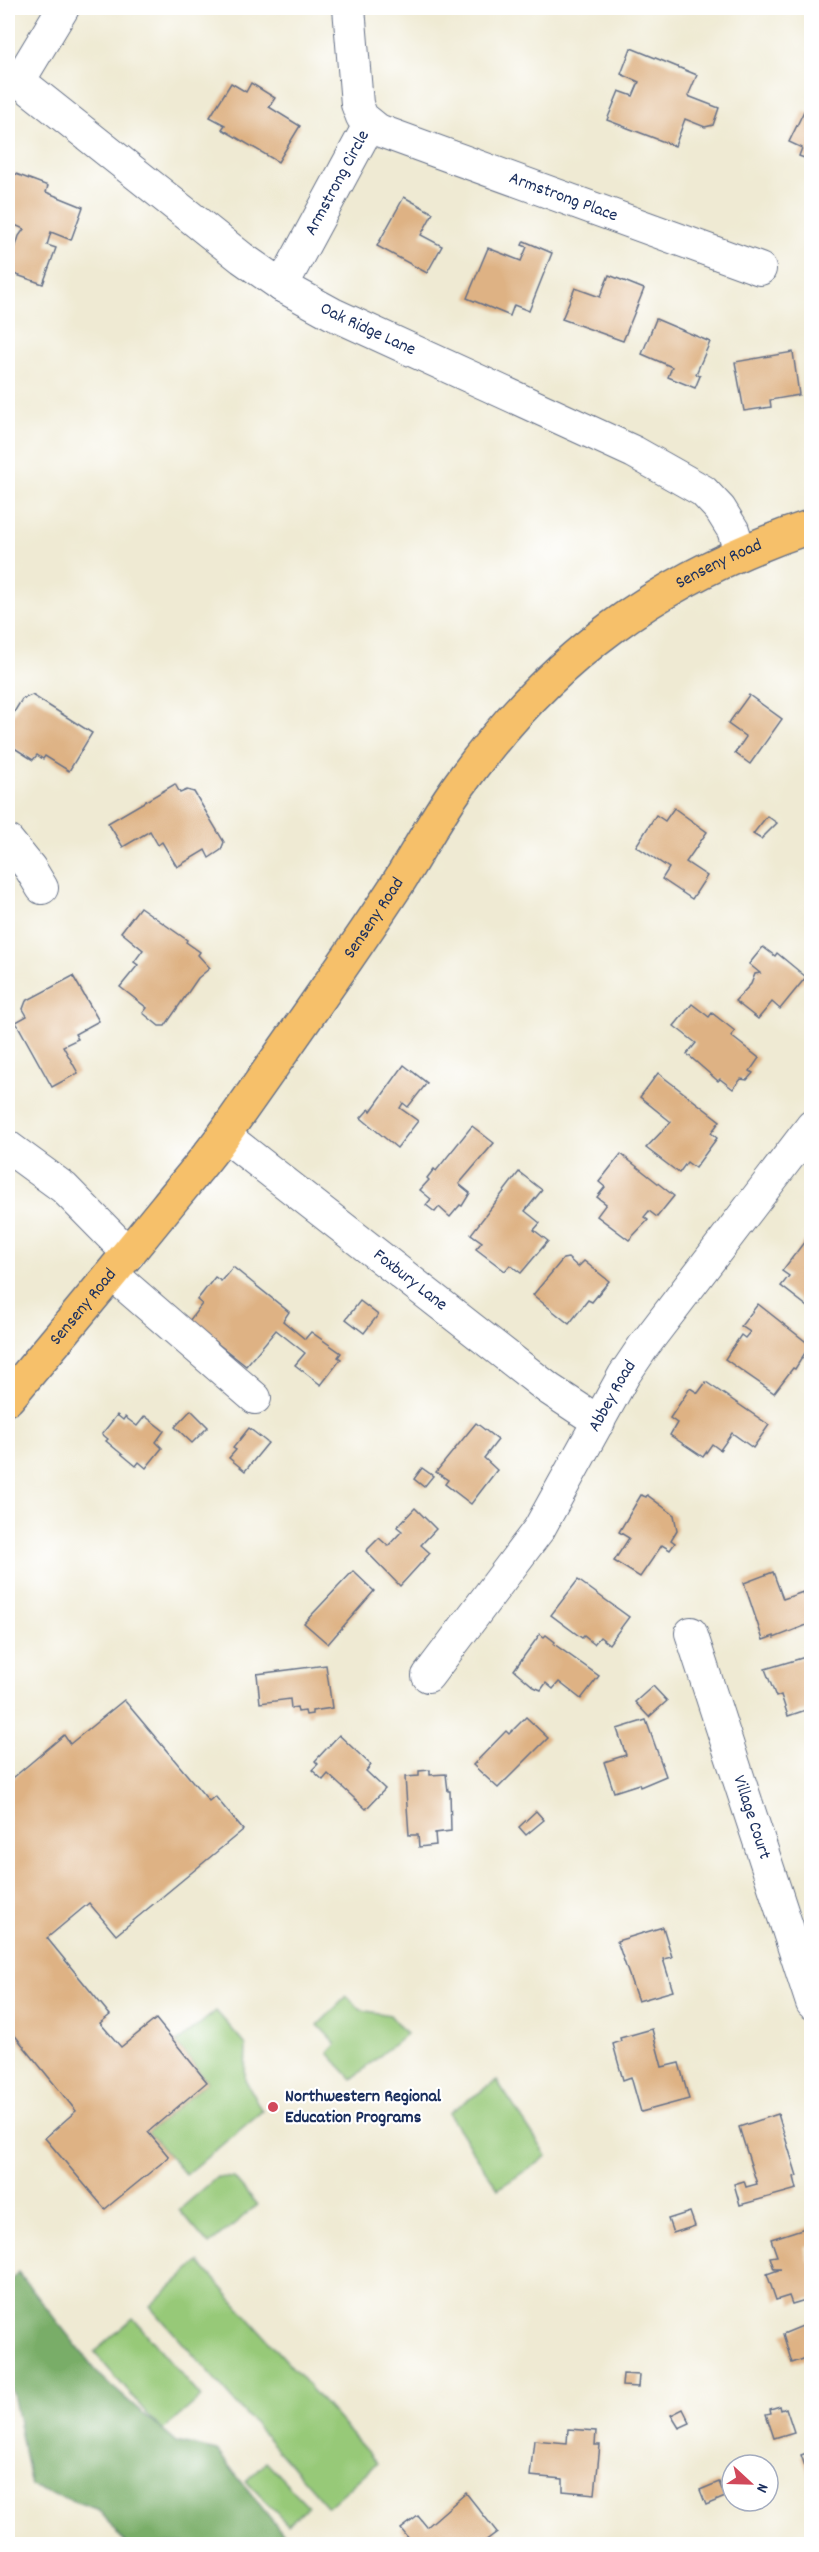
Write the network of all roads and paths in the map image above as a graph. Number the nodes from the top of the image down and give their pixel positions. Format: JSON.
{"nodes":[{"id":1,"x":63,"y":8,"type":"edge"},
{"id":2,"x":349,"y":8,"type":"edge"},
{"id":3,"x":13,"y":77,"type":"edge"},
{"id":4,"x":369,"y":125,"type":"junction"},
{"id":5,"x":760,"y":269,"type":"dead end"},
{"id":6,"x":282,"y":286,"type":"junction"},
{"id":7,"x":812,"y":526,"type":"edge"},
{"id":8,"x":740,"y":552,"type":"junction"},
{"id":9,"x":8,"y":841,"type":"edge"},
{"id":10,"x":42,"y":888,"type":"dead end"},
{"id":11,"x":812,"y":1126,"type":"edge"},
{"id":12,"x":224,"y":1135,"type":"junction"},
{"id":13,"x":8,"y":1147,"type":"edge"},
{"id":14,"x":120,"y":1264,"type":"junction"},
{"id":15,"x":8,"y":1398,"type":"edge"},
{"id":16,"x":255,"y":1398,"type":"dead end"},
{"id":17,"x":599,"y":1422,"type":"junction"},
{"id":18,"x":691,"y":1633,"type":"dead end"},
{"id":19,"x":428,"y":1676,"type":"dead end"},
{"id":20,"x":812,"y":2003,"type":"edge"}],
"edges":[{"from":1,"to":3,"type":"street"},
{"from":2,"to":4,"type":"street","name":"Armstrong Circle"},
{"from":3,"to":6,"type":"street","name":"Oak Ridge Lane"},
{"from":4,"to":5,"type":"street","name":"Armstrong Place"},
{"from":4,"to":6,"type":"street","name":"Armstrong Circle"},
{"from":6,"to":8,"type":"street","name":"Oak Ridge Lane"},
{"from":7,"to":8,"type":"main road","name":"Senseny Road"},
{"from":8,"to":12,"type":"main road","name":"Senseny Road"},
{"from":9,"to":10,"type":"street"},
{"from":11,"to":17,"type":"street","name":"Abbey Road"},
{"from":12,"to":14,"type":"main road","name":"Senseny Road"},
{"from":12,"to":17,"type":"street","name":"Foxbury Lane"},
{"from":13,"to":14,"type":"street"},
{"from":14,"to":15,"type":"main road","name":"Senseny Road"},
{"from":14,"to":16,"type":"street"},
{"from":17,"to":19,"type":"street","name":"Abbey Road"},
{"from":18,"to":20,"type":"street","name":"Village Court"}]}
